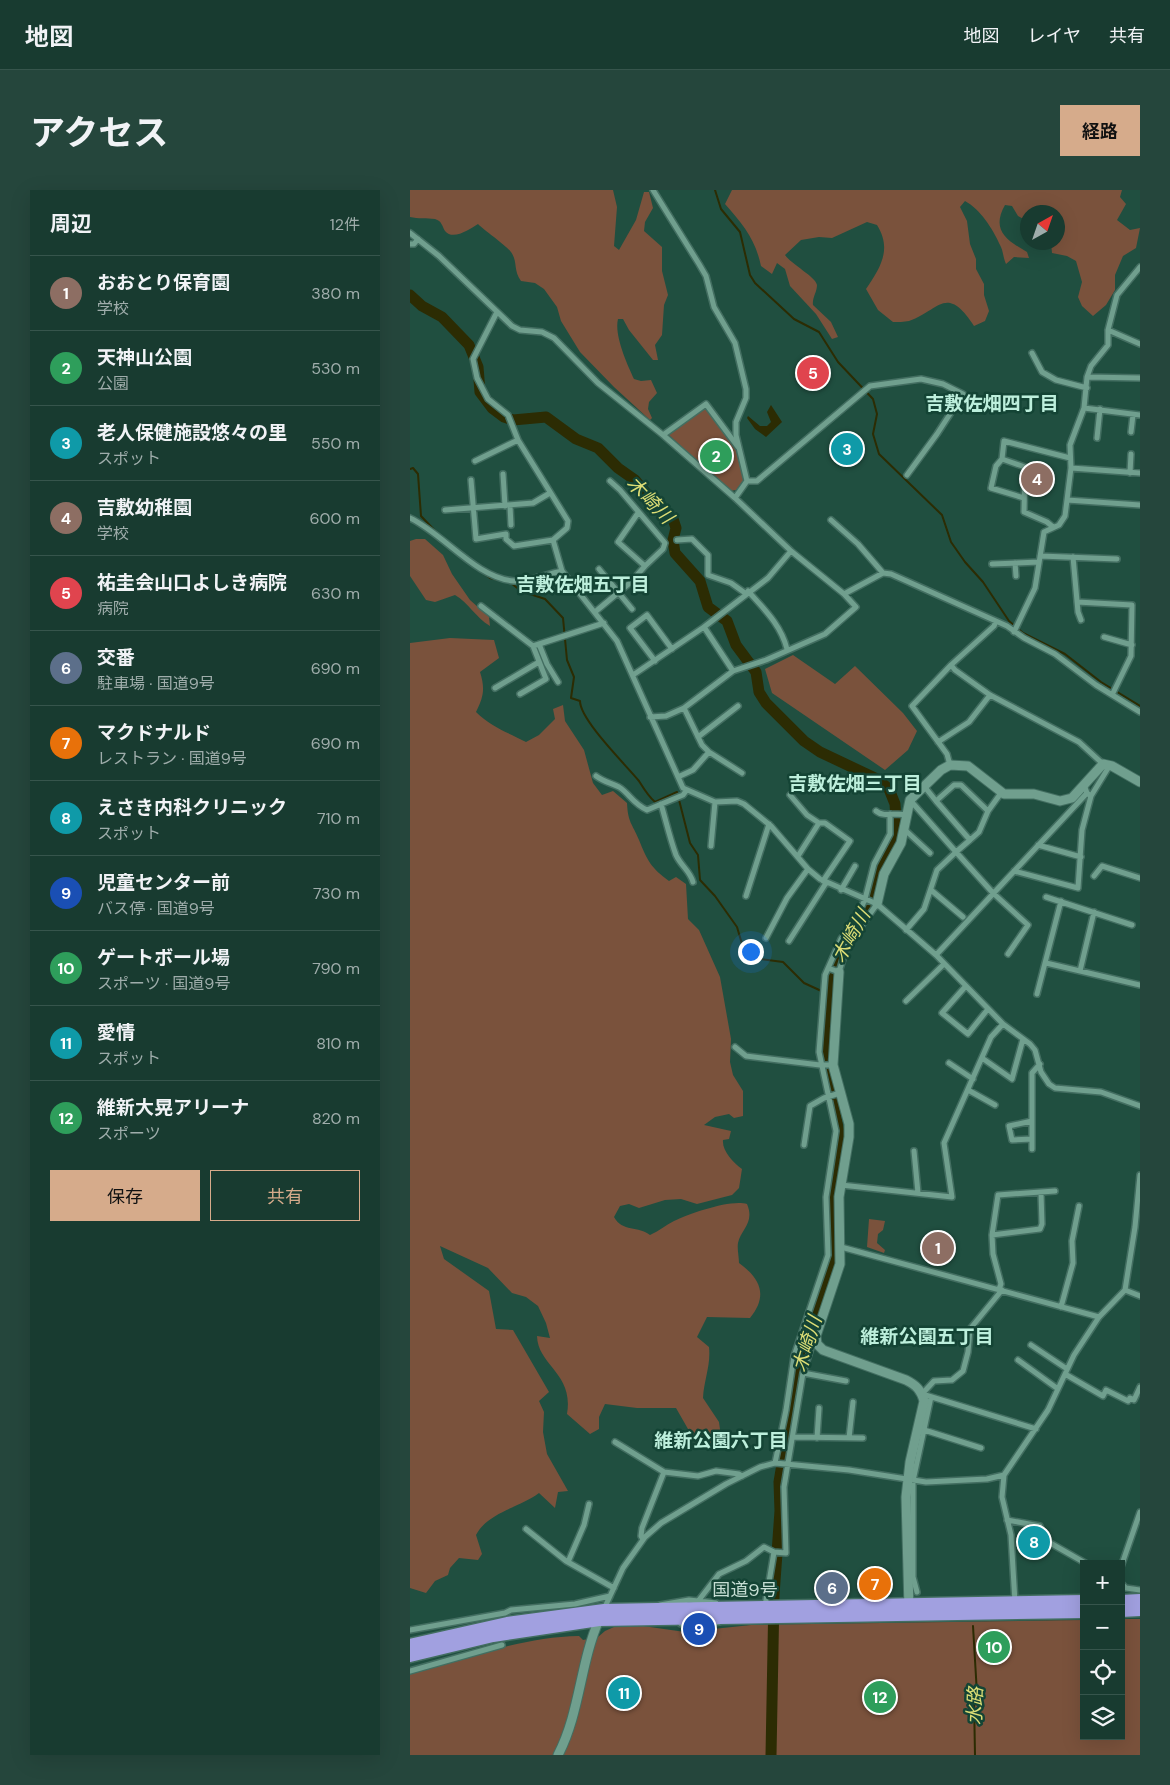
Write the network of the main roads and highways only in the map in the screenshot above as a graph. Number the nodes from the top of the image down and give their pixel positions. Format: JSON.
{"nodes":[{"id":1,"x":1140,"y":1600,"type":"edge"},
{"id":2,"x":1125,"y":1601,"type":"edge"},
{"id":3,"x":1080,"y":1602,"type":"edge"},
{"id":4,"x":1014,"y":1608,"type":"junction"},
{"id":5,"x":1140,"y":1610,"type":"edge"},
{"id":6,"x":1125,"y":1611,"type":"edge"},
{"id":7,"x":726,"y":1612,"type":"junction"},
{"id":8,"x":1080,"y":1612,"type":"edge"},
{"id":9,"x":602,"y":1615,"type":"junction"},
{"id":10,"x":410,"y":1645,"type":"edge"},
{"id":11,"x":410,"y":1656,"type":"edge"}],
"edges":[{"from":1,"to":2,"type":"highway"},
{"from":3,"to":4,"type":"highway","name":"国道9号"},
{"from":4,"to":7,"type":"highway","name":"国道9号"},
{"from":4,"to":8,"type":"highway","name":"国道9号"},
{"from":5,"to":6,"type":"highway"},
{"from":7,"to":9,"type":"highway","name":"国道9号"},
{"from":7,"to":9,"type":"highway","name":"国道9号"},
{"from":9,"to":10,"type":"highway","name":"国道9号"},
{"from":9,"to":11,"type":"highway","name":"国道9号"}]}
